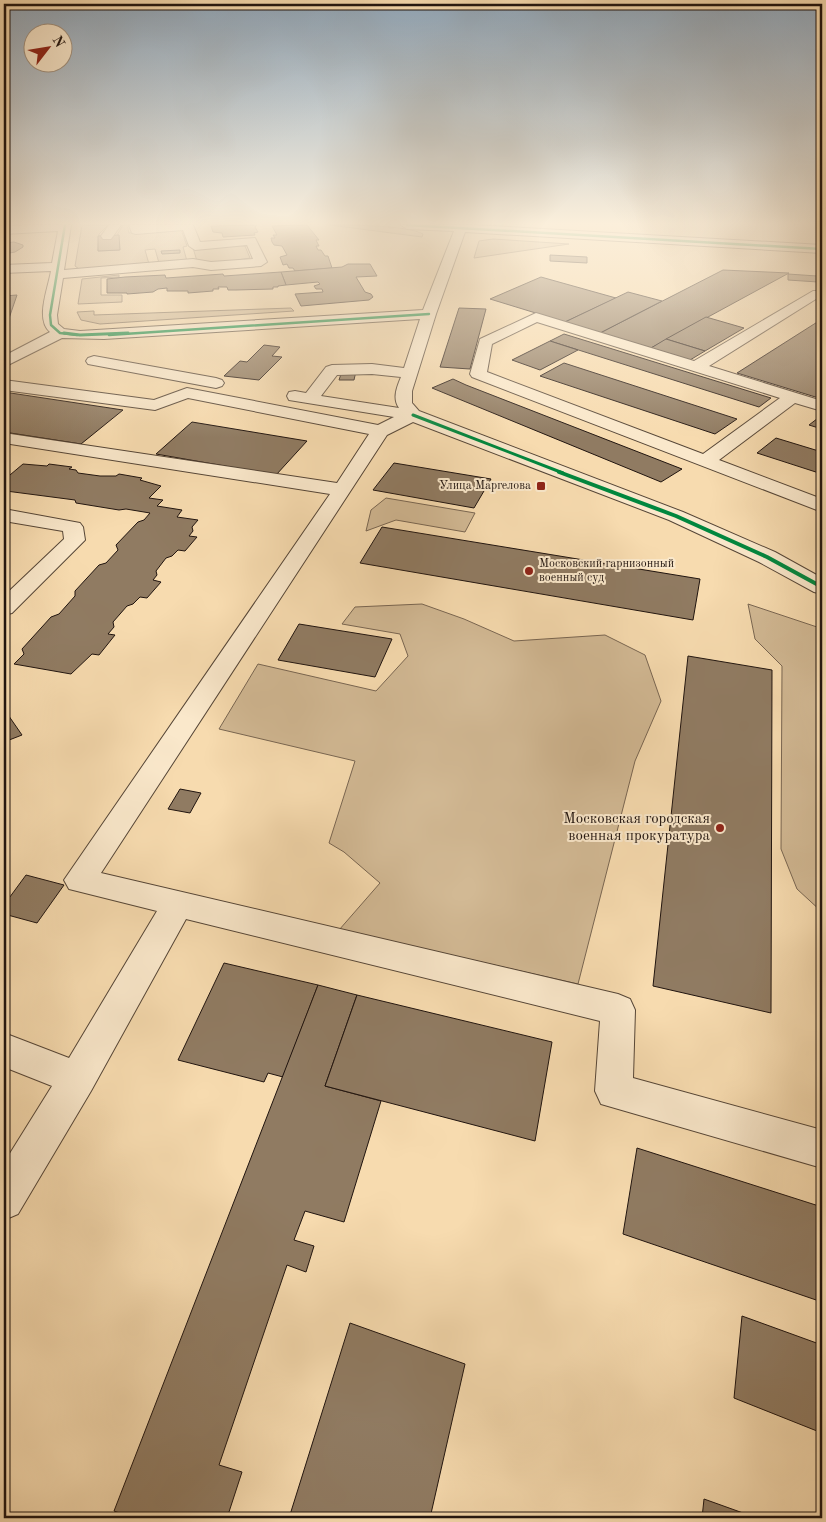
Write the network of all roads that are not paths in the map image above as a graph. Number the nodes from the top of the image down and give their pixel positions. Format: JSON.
{"nodes":[{"id":1,"x":53,"y":296,"type":"edge"},
{"id":2,"x":436,"y":296,"type":"edge"},
{"id":3,"x":811,"y":296,"type":"edge"},
{"id":4,"x":429,"y":314,"type":"junction"},
{"id":5,"x":60,"y":333,"type":"junction"},
{"id":6,"x":4,"y":362,"type":"edge"},
{"id":7,"x":94,"y":362,"type":"dead end"},
{"id":8,"x":696,"y":367,"type":"junction"},
{"id":9,"x":410,"y":373,"type":"junction"},
{"id":10,"x":4,"y":385,"type":"edge"},
{"id":11,"x":232,"y":385,"type":"dead end"},
{"id":12,"x":281,"y":394,"type":"dead end"},
{"id":13,"x":793,"y":397,"type":"junction"},
{"id":14,"x":310,"y":399,"type":"junction"},
{"id":15,"x":822,"y":406,"type":"edge"},
{"id":16,"x":413,"y":415,"type":"junction"},
{"id":17,"x":380,"y":431,"type":"junction"},
{"id":18,"x":4,"y":438,"type":"edge"},
{"id":19,"x":706,"y":461,"type":"junction"},
{"id":20,"x":342,"y":490,"type":"junction"},
{"id":21,"x":822,"y":506,"type":"edge"},
{"id":22,"x":4,"y":515,"type":"edge"},
{"id":23,"x":822,"y":587,"type":"edge"},
{"id":24,"x":4,"y":608,"type":"edge"},
{"id":25,"x":178,"y":904,"type":"junction"},
{"id":26,"x":4,"y":1050,"type":"edge"},
{"id":27,"x":78,"y":1079,"type":"junction"},
{"id":28,"x":822,"y":1149,"type":"edge"},
{"id":29,"x":4,"y":1200,"type":"edge"}],
"edges":[{"from":1,"to":5,"type":"street"},
{"from":2,"to":4,"type":"street"},
{"from":3,"to":8,"type":"street"},
{"from":4,"to":5,"type":"street"},
{"from":4,"to":9,"type":"street"},
{"from":5,"to":6,"type":"street"},
{"from":7,"to":11,"type":"street"},
{"from":8,"to":13,"type":"street"},
{"from":8,"to":19,"type":"street"},
{"from":9,"to":14,"type":"street"},
{"from":9,"to":16,"type":"street"},
{"from":10,"to":17,"type":"street"},
{"from":12,"to":14,"type":"street"},
{"from":13,"to":15,"type":"street"},
{"from":13,"to":19,"type":"street"},
{"from":14,"to":16,"type":"street"},
{"from":16,"to":17,"type":"street"},
{"from":16,"to":23,"type":"street"},
{"from":17,"to":20,"type":"street"},
{"from":18,"to":20,"type":"street"},
{"from":19,"to":21,"type":"street"},
{"from":20,"to":25,"type":"street"},
{"from":22,"to":24,"type":"street"},
{"from":25,"to":27,"type":"street"},
{"from":25,"to":28,"type":"street"},
{"from":26,"to":27,"type":"street"},
{"from":27,"to":29,"type":"street"}]}
